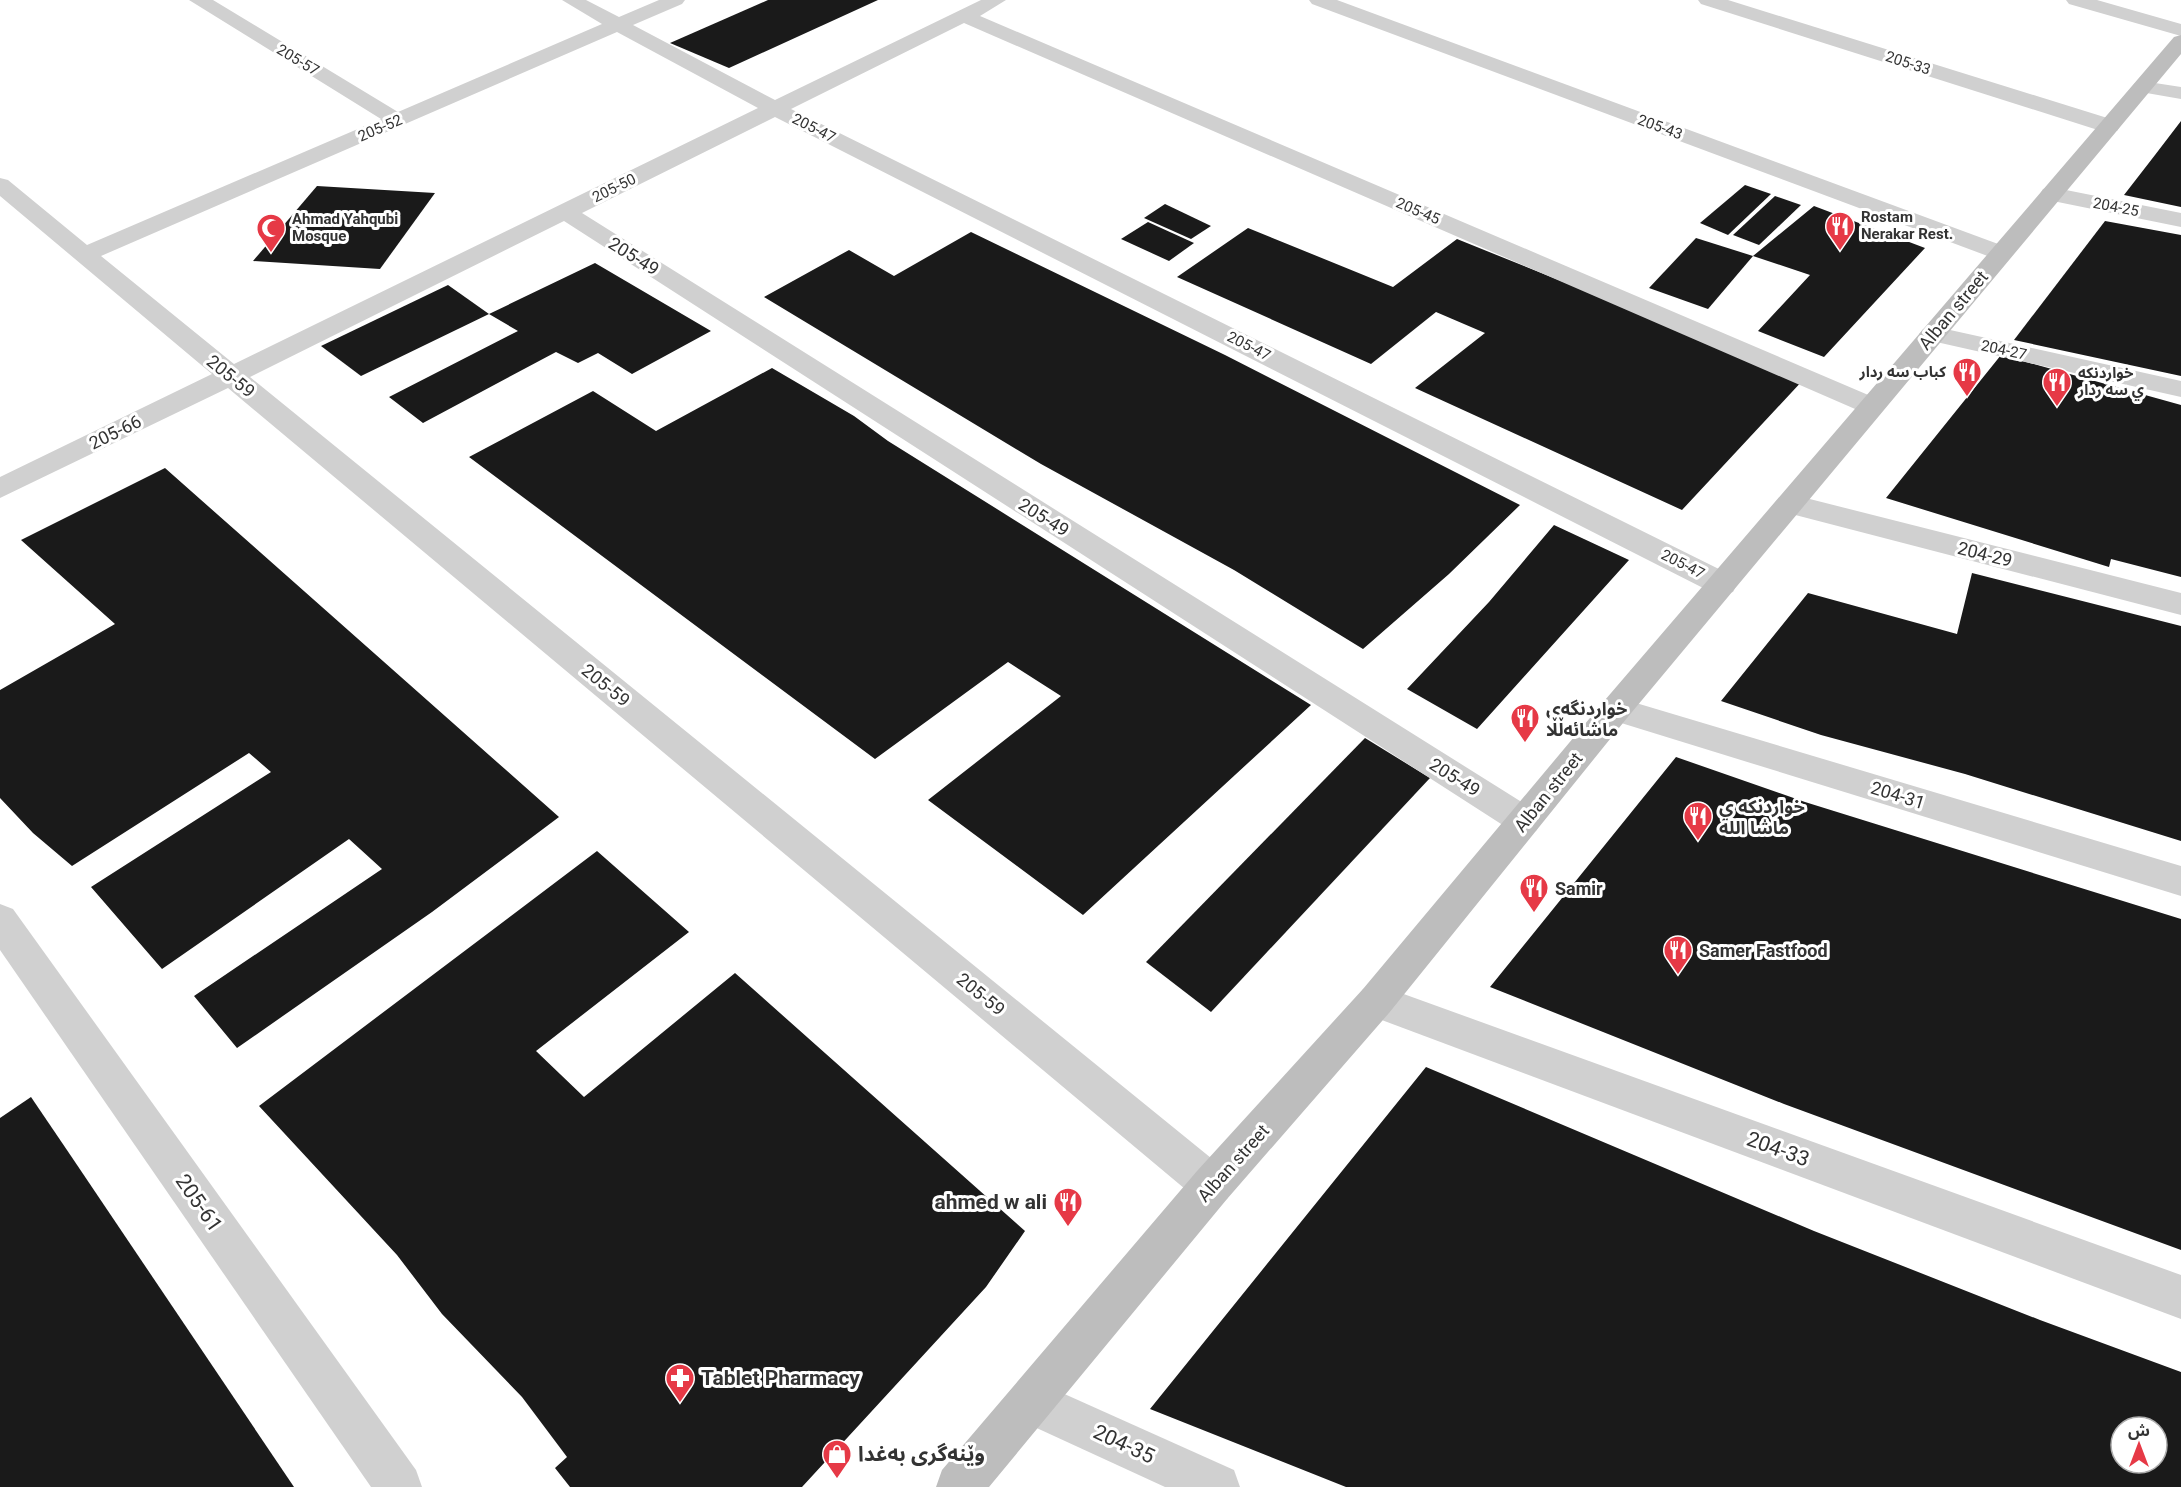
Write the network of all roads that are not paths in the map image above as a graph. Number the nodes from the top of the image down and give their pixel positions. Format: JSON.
{"nodes":[{"id":1,"x":198,"y":0,"type":"edge"},
{"id":2,"x":572,"y":0,"type":"edge"},
{"id":3,"x":675,"y":0,"type":"edge"},
{"id":4,"x":996,"y":0,"type":"edge"},
{"id":5,"x":1319,"y":0,"type":"edge"},
{"id":6,"x":1708,"y":0,"type":"edge"},
{"id":7,"x":2076,"y":0,"type":"edge"},
{"id":8,"x":964,"y":16,"type":"junction"},
{"id":9,"x":620,"y":24,"type":"junction"},
{"id":10,"x":2181,"y":30,"type":"edge"},
{"id":11,"x":2181,"y":41,"type":"edge"},
{"id":12,"x":2142,"y":87,"type":"junction"},
{"id":13,"x":2181,"y":93,"type":"edge"},
{"id":14,"x":775,"y":109,"type":"junction"},
{"id":15,"x":397,"y":120,"type":"junction"},
{"id":16,"x":2109,"y":126,"type":"junction"},
{"id":17,"x":0,"y":185,"type":"edge"},
{"id":18,"x":2051,"y":194,"type":"junction"},
{"id":19,"x":565,"y":212,"type":"junction"},
{"id":20,"x":2181,"y":220,"type":"edge"},
{"id":21,"x":2001,"y":253,"type":"junction"},
{"id":22,"x":84,"y":255,"type":"junction"},
{"id":23,"x":1932,"y":334,"type":"junction"},
{"id":24,"x":231,"y":376,"type":"junction"},
{"id":25,"x":2181,"y":389,"type":"edge"},
{"id":26,"x":1871,"y":406,"type":"junction"},
{"id":27,"x":0,"y":489,"type":"edge"},
{"id":28,"x":1790,"y":504,"type":"junction"},
{"id":29,"x":1722,"y":584,"type":"junction"},
{"id":30,"x":2181,"y":604,"type":"edge"},
{"id":31,"x":1616,"y":709,"type":"junction"},
{"id":32,"x":1524,"y":821,"type":"junction"},
{"id":33,"x":2181,"y":881,"type":"edge"},
{"id":34,"x":0,"y":920,"type":"edge"},
{"id":35,"x":1376,"y":1001,"type":"junction"},
{"id":36,"x":1212,"y":1185,"type":"junction"},
{"id":37,"x":2181,"y":1297,"type":"edge"},
{"id":38,"x":1031,"y":1402,"type":"junction"},
{"id":39,"x":399,"y":1487,"type":"edge"},
{"id":40,"x":958,"y":1487,"type":"edge"},
{"id":41,"x":1217,"y":1487,"type":"edge"}],
"edges":[{"from":1,"to":15,"type":"street","name":"205-57"},
{"from":2,"to":9,"type":"street","name":"205-47"},
{"from":3,"to":9,"type":"street","name":"205-52"},
{"from":4,"to":8,"type":"street","name":"205-50"},
{"from":5,"to":21,"type":"street","name":"205-43"},
{"from":6,"to":16,"type":"street","name":"205-33"},
{"from":7,"to":10,"type":"street"},
{"from":8,"to":14,"type":"street","name":"205-50"},
{"from":8,"to":26,"type":"street","name":"205-45"},
{"from":9,"to":14,"type":"street","name":"205-47"},
{"from":9,"to":15,"type":"street","name":"205-52"},
{"from":11,"to":12,"type":"street","name":"Alban street"},
{"from":12,"to":13,"type":"street"},
{"from":12,"to":16,"type":"street","name":"Alban street"},
{"from":14,"to":19,"type":"street","name":"205-50"},
{"from":14,"to":29,"type":"street","name":"205-47"},
{"from":15,"to":22,"type":"street","name":"205-52"},
{"from":16,"to":18,"type":"street","name":"Alban street"},
{"from":17,"to":22,"type":"street","name":"205-59"},
{"from":18,"to":20,"type":"street","name":"204-25"},
{"from":18,"to":21,"type":"street","name":"Alban street"},
{"from":19,"to":24,"type":"street","name":"205-50"},
{"from":19,"to":32,"type":"street","name":"205-49"},
{"from":21,"to":23,"type":"street","name":"Alban street"},
{"from":22,"to":24,"type":"street","name":"205-59"},
{"from":23,"to":25,"type":"street","name":"204-27"},
{"from":23,"to":26,"type":"street","name":"Alban street"},
{"from":24,"to":27,"type":"street","name":"205-66"},
{"from":24,"to":36,"type":"street","name":"205-59"},
{"from":26,"to":28,"type":"street","name":"Alban street"},
{"from":28,"to":29,"type":"street","name":"Alban street"},
{"from":28,"to":30,"type":"street","name":"204-29"},
{"from":29,"to":31,"type":"street","name":"Alban street"},
{"from":31,"to":32,"type":"street","name":"Alban street"},
{"from":31,"to":33,"type":"street","name":"204-31"},
{"from":32,"to":35,"type":"street","name":"Alban street"},
{"from":34,"to":39,"type":"street","name":"205-61"},
{"from":35,"to":36,"type":"street","name":"Alban street"},
{"from":35,"to":37,"type":"street","name":"204-33"},
{"from":36,"to":38,"type":"street","name":"Alban street"},
{"from":38,"to":40,"type":"street","name":"Alban street"},
{"from":38,"to":41,"type":"street","name":"204-35"}]}
